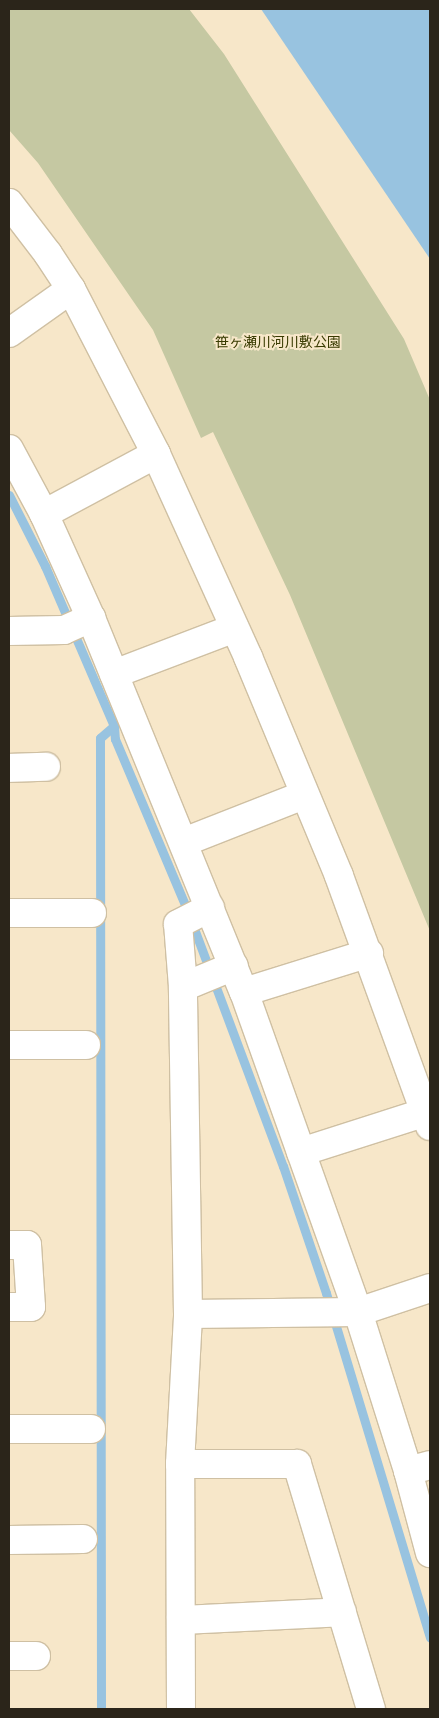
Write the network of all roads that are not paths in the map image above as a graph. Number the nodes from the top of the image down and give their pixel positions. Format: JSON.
{"nodes":[{"id":1,"x":9,"y":203,"type":"edge"},
{"id":2,"x":71,"y":289,"type":"junction"},
{"id":3,"x":9,"y":333,"type":"edge"},
{"id":4,"x":9,"y":449,"type":"edge"},
{"id":5,"x":156,"y":454,"type":"junction"},
{"id":6,"x":16,"y":487,"type":"edge"},
{"id":7,"x":44,"y":514,"type":"junction"},
{"id":8,"x":78,"y":624,"type":"junction"},
{"id":9,"x":235,"y":628,"type":"junction"},
{"id":10,"x":9,"y":631,"type":"edge"},
{"id":11,"x":114,"y":674,"type":"junction"},
{"id":12,"x":9,"y":768,"type":"edge"},
{"id":13,"x":46,"y":768,"type":"dead end"},
{"id":14,"x":304,"y":795,"type":"junction"},
{"id":15,"x":184,"y":842,"type":"junction"},
{"id":16,"x":9,"y":913,"type":"edge"},
{"id":17,"x":92,"y":913,"type":"dead end"},
{"id":18,"x":197,"y":915,"type":"junction"},
{"id":19,"x":369,"y":953,"type":"junction"},
{"id":20,"x":210,"y":976,"type":"junction"},
{"id":21,"x":244,"y":992,"type":"junction"},
{"id":22,"x":9,"y":1045,"type":"edge"},
{"id":23,"x":86,"y":1045,"type":"dead end"},
{"id":24,"x":428,"y":1119,"type":"edge"},
{"id":25,"x":301,"y":1152,"type":"junction"},
{"id":26,"x":9,"y":1245,"type":"edge"},
{"id":27,"x":430,"y":1288,"type":"edge"},
{"id":28,"x":9,"y":1307,"type":"edge"},
{"id":29,"x":341,"y":1312,"type":"junction"},
{"id":30,"x":188,"y":1314,"type":"junction"},
{"id":31,"x":9,"y":1429,"type":"edge"},
{"id":32,"x":91,"y":1429,"type":"dead end"},
{"id":33,"x":180,"y":1464,"type":"junction"},
{"id":34,"x":419,"y":1468,"type":"edge"},
{"id":35,"x":83,"y":1539,"type":"dead end"},
{"id":36,"x":9,"y":1540,"type":"edge"},
{"id":37,"x":430,"y":1553,"type":"edge"},
{"id":38,"x":342,"y":1612,"type":"junction"},
{"id":39,"x":181,"y":1620,"type":"junction"},
{"id":40,"x":9,"y":1656,"type":"edge"},
{"id":41,"x":36,"y":1656,"type":"dead end"},
{"id":42,"x":181,"y":1709,"type":"edge"},
{"id":43,"x":372,"y":1709,"type":"edge"}],
"edges":[{"from":1,"to":2,"type":"street"},
{"from":2,"to":3,"type":"street"},
{"from":2,"to":5,"type":"street"},
{"from":4,"to":6,"type":"street"},
{"from":5,"to":7,"type":"street"},
{"from":5,"to":9,"type":"street"},
{"from":6,"to":7,"type":"street"},
{"from":7,"to":8,"type":"street"},
{"from":8,"to":10,"type":"street"},
{"from":8,"to":11,"type":"street"},
{"from":9,"to":11,"type":"street"},
{"from":9,"to":14,"type":"street"},
{"from":11,"to":15,"type":"street"},
{"from":12,"to":13,"type":"street"},
{"from":14,"to":15,"type":"street"},
{"from":14,"to":19,"type":"street"},
{"from":15,"to":18,"type":"street"},
{"from":16,"to":17,"type":"street"},
{"from":18,"to":20,"type":"street"},
{"from":18,"to":20,"type":"street"},
{"from":19,"to":21,"type":"street"},
{"from":19,"to":24,"type":"street"},
{"from":20,"to":21,"type":"street"},
{"from":20,"to":30,"type":"street"},
{"from":21,"to":25,"type":"street"},
{"from":22,"to":23,"type":"street"},
{"from":24,"to":25,"type":"street"},
{"from":25,"to":29,"type":"street"},
{"from":26,"to":28,"type":"street"},
{"from":27,"to":29,"type":"street"},
{"from":29,"to":30,"type":"street"},
{"from":29,"to":34,"type":"street"},
{"from":30,"to":33,"type":"street"},
{"from":31,"to":32,"type":"street"},
{"from":33,"to":38,"type":"street"},
{"from":33,"to":39,"type":"street"},
{"from":34,"to":37,"type":"street"},
{"from":35,"to":36,"type":"street"},
{"from":38,"to":39,"type":"street"},
{"from":38,"to":43,"type":"street"},
{"from":39,"to":42,"type":"street"},
{"from":40,"to":41,"type":"street"}]}
